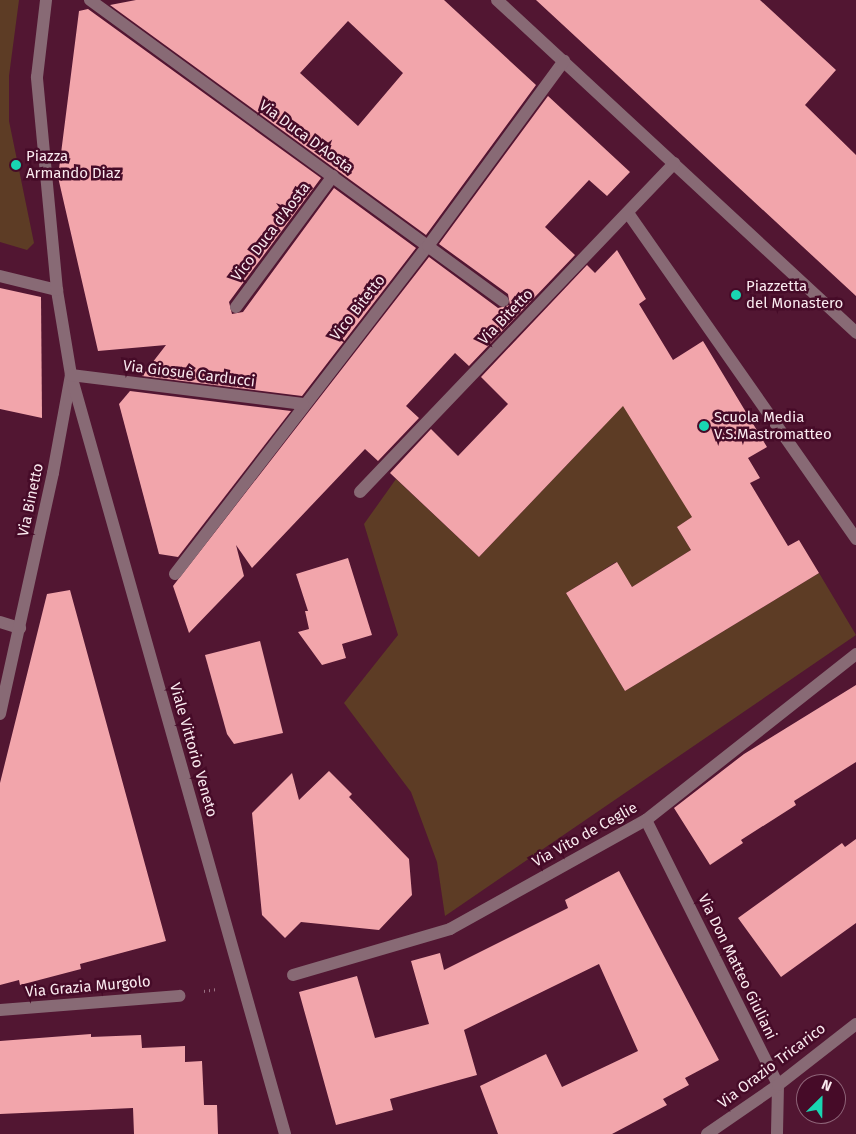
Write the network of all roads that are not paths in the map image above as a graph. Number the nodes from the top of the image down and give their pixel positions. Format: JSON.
{"nodes":[{"id":1,"x":46,"y":0,"type":"edge"},
{"id":2,"x":90,"y":0,"type":"edge"},
{"id":3,"x":497,"y":0,"type":"edge"},
{"id":4,"x":564,"y":61,"type":"junction"},
{"id":5,"x":674,"y":163,"type":"junction"},
{"id":6,"x":333,"y":176,"type":"junction"},
{"id":7,"x":628,"y":213,"type":"junction"},
{"id":8,"x":428,"y":246,"type":"junction"},
{"id":9,"x":0,"y":276,"type":"edge"},
{"id":10,"x":57,"y":290,"type":"junction"},
{"id":11,"x":503,"y":301,"type":"dead end"},
{"id":12,"x":236,"y":307,"type":"dead end"},
{"id":13,"x":856,"y":333,"type":"edge"},
{"id":14,"x":70,"y":375,"type":"junction"},
{"id":15,"x":303,"y":404,"type":"junction"},
{"id":16,"x":360,"y":492,"type":"dead end"},
{"id":17,"x":856,"y":539,"type":"edge"},
{"id":18,"x":175,"y":574,"type":"dead end"},
{"id":19,"x":0,"y":622,"type":"edge"},
{"id":20,"x":20,"y":628,"type":"junction"},
{"id":21,"x":856,"y":654,"type":"edge"},
{"id":22,"x":0,"y":714,"type":"edge"},
{"id":23,"x":646,"y":820,"type":"junction"},
{"id":24,"x":293,"y":975,"type":"dead end"},
{"id":25,"x":179,"y":996,"type":"road end"},
{"id":26,"x":0,"y":1010,"type":"edge"},
{"id":27,"x":856,"y":1024,"type":"edge"},
{"id":28,"x":778,"y":1085,"type":"junction"},
{"id":29,"x":285,"y":1134,"type":"edge"},
{"id":30,"x":708,"y":1134,"type":"edge"},
{"id":31,"x":777,"y":1134,"type":"edge"}],
"edges":[{"from":1,"to":10,"type":"street"},
{"from":2,"to":6,"type":"street","name":"Via Duca D'Aosta"},
{"from":3,"to":4,"type":"street"},
{"from":4,"to":5,"type":"street"},
{"from":4,"to":8,"type":"street","name":"Vico Bitetto"},
{"from":5,"to":7,"type":"street","name":"Via Bitetto"},
{"from":5,"to":13,"type":"street"},
{"from":6,"to":8,"type":"street","name":"Via Duca D'Aosta"},
{"from":6,"to":12,"type":"street","name":"Vico Duca d'Aosta"},
{"from":7,"to":16,"type":"street","name":"Via Bitetto"},
{"from":7,"to":17,"type":"street"},
{"from":8,"to":11,"type":"street","name":"Via Duca D'Aosta"},
{"from":8,"to":15,"type":"street","name":"Vico Bitetto"},
{"from":9,"to":10,"type":"street"},
{"from":10,"to":14,"type":"street","name":"Via Binetto"},
{"from":14,"to":15,"type":"street","name":"Via Giosuè Carducci"},
{"from":14,"to":20,"type":"street","name":"Via Binetto"},
{"from":14,"to":29,"type":"street","name":"Viale Vittorio Veneto"},
{"from":15,"to":18,"type":"street","name":"Vico Bitetto"},
{"from":19,"to":20,"type":"street"},
{"from":20,"to":22,"type":"street","name":"Via Binetto"},
{"from":21,"to":23,"type":"street","name":"Via Vito de Ceglie"},
{"from":23,"to":24,"type":"street","name":"Via Vito de Ceglie"},
{"from":23,"to":28,"type":"street","name":"Via Don Matteo Giuliani"},
{"from":25,"to":26,"type":"street","name":"Via Grazia Murgolo"},
{"from":27,"to":28,"type":"street","name":"Via Orazio Tricarico"},
{"from":28,"to":30,"type":"street","name":"Via Orazio Tricarico"},
{"from":28,"to":31,"type":"street","name":"Via Don Matteo Giuliani"}]}
